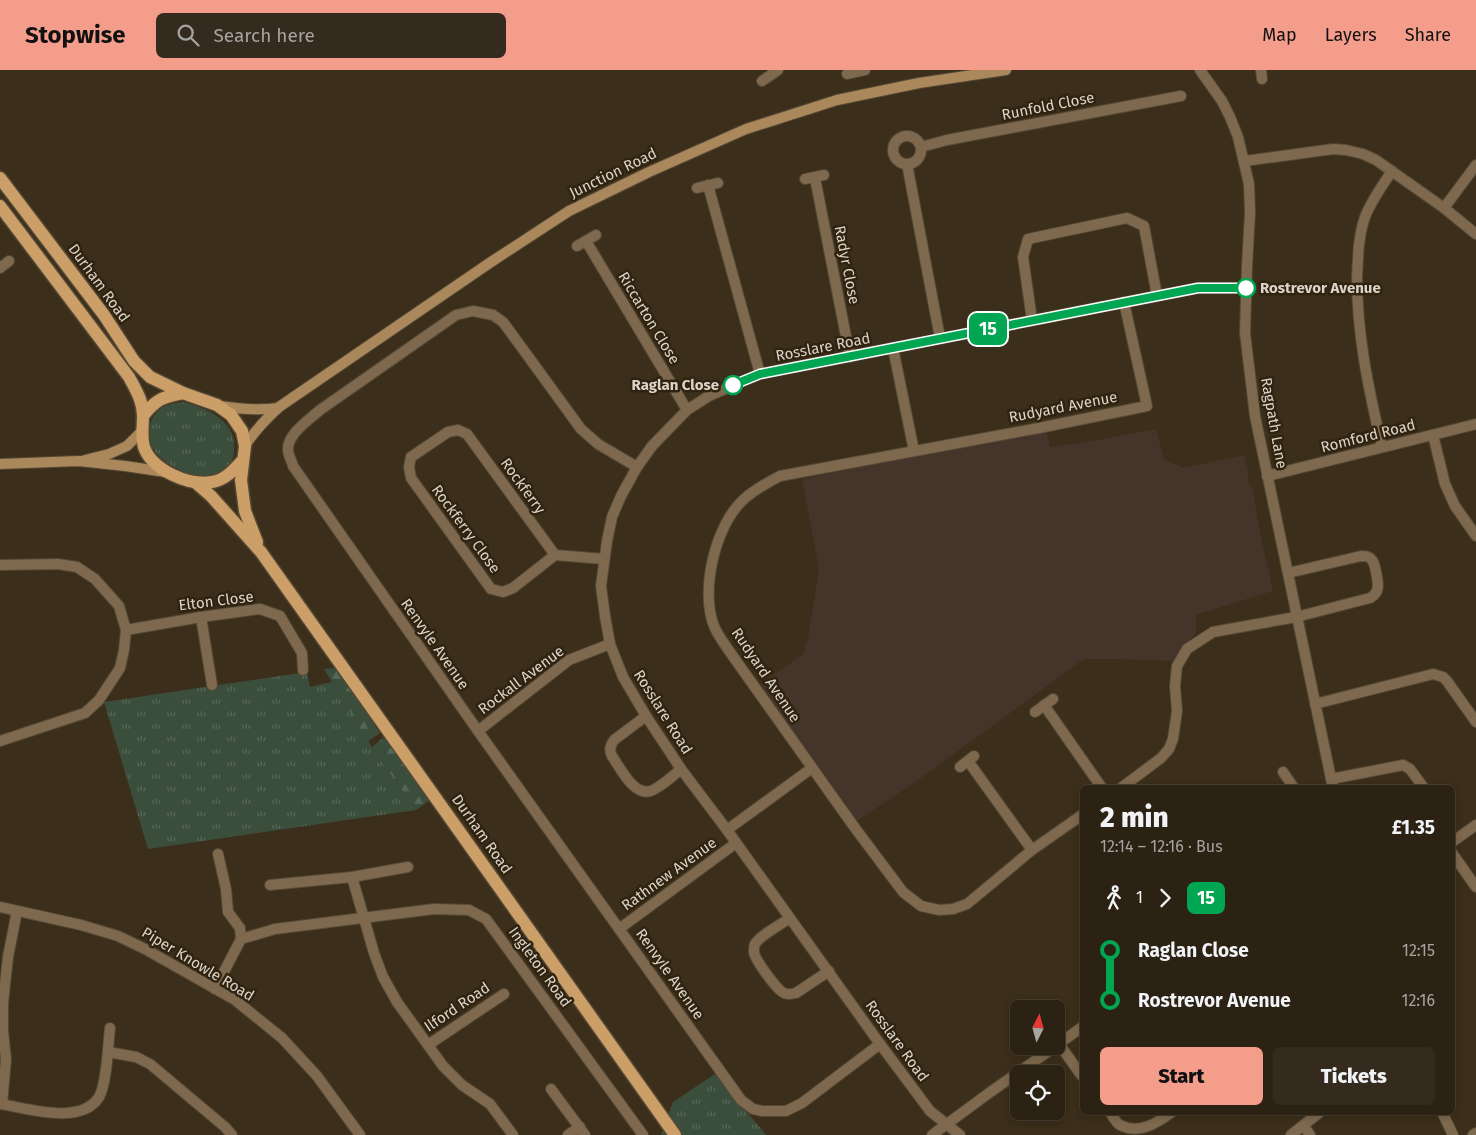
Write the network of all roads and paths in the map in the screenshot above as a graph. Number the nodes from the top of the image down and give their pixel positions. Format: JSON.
{"nodes":[{"id":1,"x":778,"y":70,"type":"edge"},
{"id":2,"x":864,"y":70,"type":"edge"},
{"id":3,"x":1006,"y":70,"type":"edge"},
{"id":4,"x":1200,"y":70,"type":"edge"},
{"id":5,"x":846,"y":74,"type":"dead end"},
{"id":6,"x":762,"y":81,"type":"dead end"},
{"id":7,"x":1181,"y":96,"type":"dead end"},
{"id":8,"x":921,"y":147,"type":"junction"},
{"id":9,"x":1245,"y":161,"type":"junction"},
{"id":10,"x":907,"y":164,"type":"junction"},
{"id":11,"x":1476,"y":165,"type":"edge"},
{"id":12,"x":1392,"y":172,"type":"junction"},
{"id":13,"x":815,"y":177,"type":"dead end"},
{"id":14,"x":0,"y":178,"type":"edge"},
{"id":15,"x":697,"y":188,"type":"dead end"},
{"id":16,"x":0,"y":206,"type":"edge"},
{"id":17,"x":1444,"y":208,"type":"junction"},
{"id":18,"x":1476,"y":234,"type":"edge"},
{"id":19,"x":596,"y":235,"type":"dead end"},
{"id":20,"x":1246,"y":288,"type":"junction"},
{"id":21,"x":1157,"y":296,"type":"junction"},
{"id":22,"x":1124,"y":302,"type":"junction"},
{"id":23,"x":1032,"y":320,"type":"junction"},
{"id":24,"x":940,"y":338,"type":"junction"},
{"id":25,"x":893,"y":348,"type":"junction"},
{"id":26,"x":850,"y":357,"type":"junction"},
{"id":27,"x":760,"y":374,"type":"junction"},
{"id":28,"x":183,"y":393,"type":"junction"},
{"id":29,"x":217,"y":405,"type":"junction"},
{"id":30,"x":278,"y":407,"type":"junction"},
{"id":31,"x":687,"y":410,"type":"junction"},
{"id":32,"x":143,"y":416,"type":"junction"},
{"id":33,"x":1476,"y":424,"type":"edge"},
{"id":34,"x":141,"y":432,"type":"junction"},
{"id":35,"x":466,"y":434,"type":"joint"},
{"id":36,"x":1433,"y":435,"type":"junction"},
{"id":37,"x":245,"y":446,"type":"junction"},
{"id":38,"x":1382,"y":448,"type":"junction"},
{"id":39,"x":914,"y":451,"type":"junction"},
{"id":40,"x":242,"y":460,"type":"junction"},
{"id":41,"x":79,"y":461,"type":"junction"},
{"id":42,"x":0,"y":464,"type":"edge"},
{"id":43,"x":637,"y":467,"type":"junction"},
{"id":44,"x":169,"y":473,"type":"junction"},
{"id":45,"x":1267,"y":476,"type":"junction"},
{"id":46,"x":195,"y":482,"type":"junction"},
{"id":47,"x":1476,"y":536,"type":"edge"},
{"id":48,"x":261,"y":552,"type":"junction"},
{"id":49,"x":555,"y":555,"type":"junction"},
{"id":50,"x":604,"y":559,"type":"junction"},
{"id":51,"x":0,"y":565,"type":"edge"},
{"id":52,"x":1288,"y":573,"type":"junction"},
{"id":53,"x":1296,"y":616,"type":"junction"},
{"id":54,"x":201,"y":617,"type":"junction"},
{"id":55,"x":126,"y":630,"type":"junction"},
{"id":56,"x":610,"y":644,"type":"junction"},
{"id":57,"x":303,"y":670,"type":"dead end"},
{"id":58,"x":212,"y":684,"type":"dead end"},
{"id":59,"x":1315,"y":704,"type":"junction"},
{"id":60,"x":1035,"y":712,"type":"dead end"},
{"id":61,"x":646,"y":716,"type":"junction"},
{"id":62,"x":1476,"y":722,"type":"edge"},
{"id":63,"x":478,"y":731,"type":"junction"},
{"id":64,"x":0,"y":741,"type":"edge"},
{"id":65,"x":967,"y":761,"type":"dead end"},
{"id":66,"x":812,"y":768,"type":"junction"},
{"id":67,"x":682,"y":769,"type":"junction"},
{"id":68,"x":1283,"y":772,"type":"dead end"},
{"id":69,"x":1332,"y":783,"type":"edge"},
{"id":70,"x":1100,"y":785,"type":"edge"},
{"id":71,"x":1125,"y":785,"type":"edge"},
{"id":72,"x":1292,"y":785,"type":"edge"},
{"id":73,"x":1422,"y":785,"type":"edge"},
{"id":74,"x":1080,"y":816,"type":"edge"},
{"id":75,"x":1476,"y":825,"type":"edge"},
{"id":76,"x":728,"y":830,"type":"junction"},
{"id":77,"x":1455,"y":836,"type":"edge"},
{"id":78,"x":736,"y":843,"type":"junction"},
{"id":79,"x":1032,"y":850,"type":"junction"},
{"id":80,"x":218,"y":854,"type":"dead end"},
{"id":81,"x":1455,"y":857,"type":"edge"},
{"id":82,"x":408,"y":867,"type":"dead end"},
{"id":83,"x":352,"y":877,"type":"junction"},
{"id":84,"x":270,"y":885,"type":"dead end"},
{"id":85,"x":1476,"y":887,"type":"edge"},
{"id":86,"x":0,"y":907,"type":"edge"},
{"id":87,"x":17,"y":911,"type":"junction"},
{"id":88,"x":364,"y":918,"type":"junction"},
{"id":89,"x":790,"y":918,"type":"junction"},
{"id":90,"x":619,"y":929,"type":"junction"},
{"id":91,"x":242,"y":939,"type":"junction"},
{"id":92,"x":829,"y":971,"type":"junction"},
{"id":93,"x":215,"y":989,"type":"junction"},
{"id":94,"x":504,"y":994,"type":"dead end"},
{"id":95,"x":1,"y":1003,"type":"edge"},
{"id":96,"x":110,"y":1028,"type":"dead end"},
{"id":97,"x":1080,"y":1029,"type":"edge"},
{"id":98,"x":1065,"y":1040,"type":"edge"},
{"id":99,"x":880,"y":1044,"type":"junction"},
{"id":100,"x":428,"y":1045,"type":"junction"},
{"id":101,"x":108,"y":1052,"type":"junction"},
{"id":102,"x":1044,"y":1055,"type":"edge"},
{"id":103,"x":1064,"y":1055,"type":"edge"},
{"id":104,"x":1080,"y":1074,"type":"edge"},
{"id":105,"x":551,"y":1089,"type":"dead end"},
{"id":106,"x":1,"y":1104,"type":"edge"},
{"id":107,"x":1112,"y":1115,"type":"edge"},
{"id":108,"x":1168,"y":1115,"type":"edge"},
{"id":109,"x":1318,"y":1115,"type":"edge"},
{"id":110,"x":1443,"y":1115,"type":"edge"},
{"id":111,"x":947,"y":1125,"type":"junction"},
{"id":112,"x":1307,"y":1130,"type":"edge"},
{"id":113,"x":582,"y":1131,"type":"edge"},
{"id":114,"x":1476,"y":1133,"type":"edge"},
{"id":115,"x":232,"y":1135,"type":"edge"},
{"id":116,"x":360,"y":1135,"type":"edge"},
{"id":117,"x":513,"y":1135,"type":"edge"},
{"id":118,"x":568,"y":1135,"type":"edge"},
{"id":119,"x":643,"y":1135,"type":"edge"},
{"id":120,"x":675,"y":1135,"type":"edge"},
{"id":121,"x":932,"y":1135,"type":"edge"},
{"id":122,"x":960,"y":1135,"type":"edge"},
{"id":123,"x":1291,"y":1135,"type":"edge"},
{"id":124,"x":1453,"y":1135,"type":"edge"},
{"id":125,"x":1472,"y":1135,"type":"edge"}],
"edges":[{"from":1,"to":6,"type":"street"},
{"from":2,"to":5,"type":"street"},
{"from":3,"to":30,"type":"main road","name":"Junction Road"},
{"from":4,"to":9,"type":"street","name":"Ragpath Lane"},
{"from":7,"to":8,"type":"street","name":"Runfold Close"},
{"from":8,"to":10,"type":"street"},
{"from":8,"to":10,"type":"street"},
{"from":9,"to":12,"type":"street"},
{"from":9,"to":20,"type":"street","name":"Ragpath Lane"},
{"from":10,"to":24,"type":"street"},
{"from":11,"to":17,"type":"street"},
{"from":12,"to":17,"type":"street"},
{"from":12,"to":38,"type":"street"},
{"from":13,"to":26,"type":"street","name":"Radyr Close"},
{"from":14,"to":28,"type":"main road","name":"Durham Road"},
{"from":15,"to":27,"type":"street"},
{"from":16,"to":32,"type":"main road","name":"Durham Road"},
{"from":17,"to":18,"type":"street"},
{"from":19,"to":31,"type":"street","name":"Riccarton Close"},
{"from":20,"to":21,"type":"street","name":"Rosslare Road"},
{"from":20,"to":45,"type":"street","name":"Ragpath Lane"},
{"from":21,"to":22,"type":"street","name":"Rosslare Road"},
{"from":21,"to":23,"type":"street"},
{"from":22,"to":23,"type":"street","name":"Rosslare Road"},
{"from":22,"to":39,"type":"street","name":"Rudyard Avenue"},
{"from":23,"to":24,"type":"street","name":"Rosslare Road"},
{"from":24,"to":25,"type":"street","name":"Rosslare Road"},
{"from":25,"to":26,"type":"street","name":"Rosslare Road"},
{"from":25,"to":39,"type":"street"},
{"from":26,"to":27,"type":"street","name":"Rosslare Road"},
{"from":27,"to":31,"type":"street","name":"Rosslare Road"},
{"from":28,"to":29,"type":"main road","name":"Durham Road"},
{"from":28,"to":32,"type":"main road"},
{"from":29,"to":30,"type":"main road","name":"Junction Road"},
{"from":29,"to":37,"type":"main road","name":"Durham Road"},
{"from":30,"to":37,"type":"main road","name":"Junction Road"},
{"from":31,"to":43,"type":"street","name":"Rosslare Road"},
{"from":32,"to":34,"type":"main road","name":"Durham Road"},
{"from":33,"to":36,"type":"street","name":"Romford Road"},
{"from":34,"to":41,"type":"main road"},
{"from":34,"to":44,"type":"main road","name":"Durham Road"},
{"from":35,"to":49,"type":"street","name":"Rockferry"},
{"from":35,"to":49,"type":"street","name":"Rockferry Close"},
{"from":36,"to":38,"type":"street","name":"Romford Road"},
{"from":36,"to":47,"type":"street"},
{"from":37,"to":40,"type":"main road","name":"Durham Road"},
{"from":38,"to":45,"type":"street","name":"Romford Road"},
{"from":39,"to":66,"type":"street","name":"Rudyard Avenue"},
{"from":40,"to":46,"type":"main road","name":"Durham Road"},
{"from":40,"to":48,"type":"main road","name":"Durham Road"},
{"from":41,"to":42,"type":"main road"},
{"from":41,"to":44,"type":"main road"},
{"from":43,"to":50,"type":"street","name":"Rosslare Road"},
{"from":43,"to":63,"type":"street","name":"Renvyle Avenue"},
{"from":44,"to":46,"type":"main road","name":"Durham Road"},
{"from":45,"to":52,"type":"street","name":"Ragpath Lane"},
{"from":46,"to":48,"type":"main road","name":"Durham Road"},
{"from":48,"to":120,"type":"main road","name":"Durham Road"},
{"from":49,"to":50,"type":"street"},
{"from":50,"to":56,"type":"street","name":"Rosslare Road"},
{"from":51,"to":55,"type":"street"},
{"from":52,"to":53,"type":"street","name":"Ragpath Lane"},
{"from":52,"to":53,"type":"street"},
{"from":53,"to":59,"type":"street","name":"Ragpath Lane"},
{"from":53,"to":71,"type":"street"},
{"from":54,"to":55,"type":"street","name":"Elton Close"},
{"from":54,"to":57,"type":"street","name":"Elton Close"},
{"from":54,"to":58,"type":"street"},
{"from":55,"to":64,"type":"street"},
{"from":56,"to":61,"type":"street","name":"Rosslare Road"},
{"from":56,"to":63,"type":"street","name":"Rockall Avenue"},
{"from":59,"to":62,"type":"street"},
{"from":59,"to":69,"type":"street","name":"Ragpath Lane"},
{"from":60,"to":70,"type":"street"},
{"from":61,"to":67,"type":"street","name":"Rosslare Road"},
{"from":61,"to":67,"type":"street"},
{"from":63,"to":90,"type":"street","name":"Renvyle Avenue"},
{"from":65,"to":79,"type":"street"},
{"from":66,"to":76,"type":"street"},
{"from":66,"to":79,"type":"street","name":"Rudyard Avenue"},
{"from":67,"to":76,"type":"street","name":"Rosslare Road"},
{"from":68,"to":72,"type":"street"},
{"from":69,"to":73,"type":"street"},
{"from":74,"to":79,"type":"street","name":"Rudyard Avenue"},
{"from":75,"to":77,"type":"street"},
{"from":76,"to":78,"type":"street","name":"Rosslare Road"},
{"from":78,"to":89,"type":"street","name":"Rosslare Road"},
{"from":78,"to":90,"type":"street","name":"Rathnew Avenue"},
{"from":80,"to":91,"type":"street"},
{"from":81,"to":85,"type":"street"},
{"from":82,"to":83,"type":"street"},
{"from":83,"to":84,"type":"street"},
{"from":83,"to":88,"type":"street"},
{"from":86,"to":87,"type":"street","name":"Piper Knowle Road"},
{"from":87,"to":93,"type":"street","name":"Piper Knowle Road"},
{"from":87,"to":95,"type":"street"},
{"from":88,"to":91,"type":"street","name":"Ingleton Road"},
{"from":88,"to":100,"type":"street","name":"Ilford Road"},
{"from":88,"to":119,"type":"street","name":"Ingleton Road"},
{"from":89,"to":92,"type":"street","name":"Rosslare Road"},
{"from":89,"to":92,"type":"street"},
{"from":90,"to":99,"type":"street","name":"Renvyle Avenue"},
{"from":91,"to":93,"type":"street"},
{"from":92,"to":99,"type":"street","name":"Rosslare Road"},
{"from":93,"to":116,"type":"street","name":"Piper Knowle Road"},
{"from":94,"to":100,"type":"street","name":"Ilford Road"},
{"from":95,"to":106,"type":"street"},
{"from":96,"to":101,"type":"street"},
{"from":97,"to":98,"type":"street"},
{"from":99,"to":111,"type":"street","name":"Rosslare Road"},
{"from":100,"to":117,"type":"street","name":"Ilford Road"},
{"from":101,"to":106,"type":"street"},
{"from":101,"to":115,"type":"street"},
{"from":102,"to":111,"type":"street"},
{"from":103,"to":104,"type":"street"},
{"from":105,"to":113,"type":"street"},
{"from":107,"to":108,"type":"street"},
{"from":109,"to":112,"type":"street"},
{"from":110,"to":124,"type":"street"},
{"from":111,"to":121,"type":"street"},
{"from":111,"to":122,"type":"street","name":"Rosslare Road"},
{"from":112,"to":123,"type":"street"},
{"from":113,"to":118,"type":"street"},
{"from":114,"to":125,"type":"street"}]}
